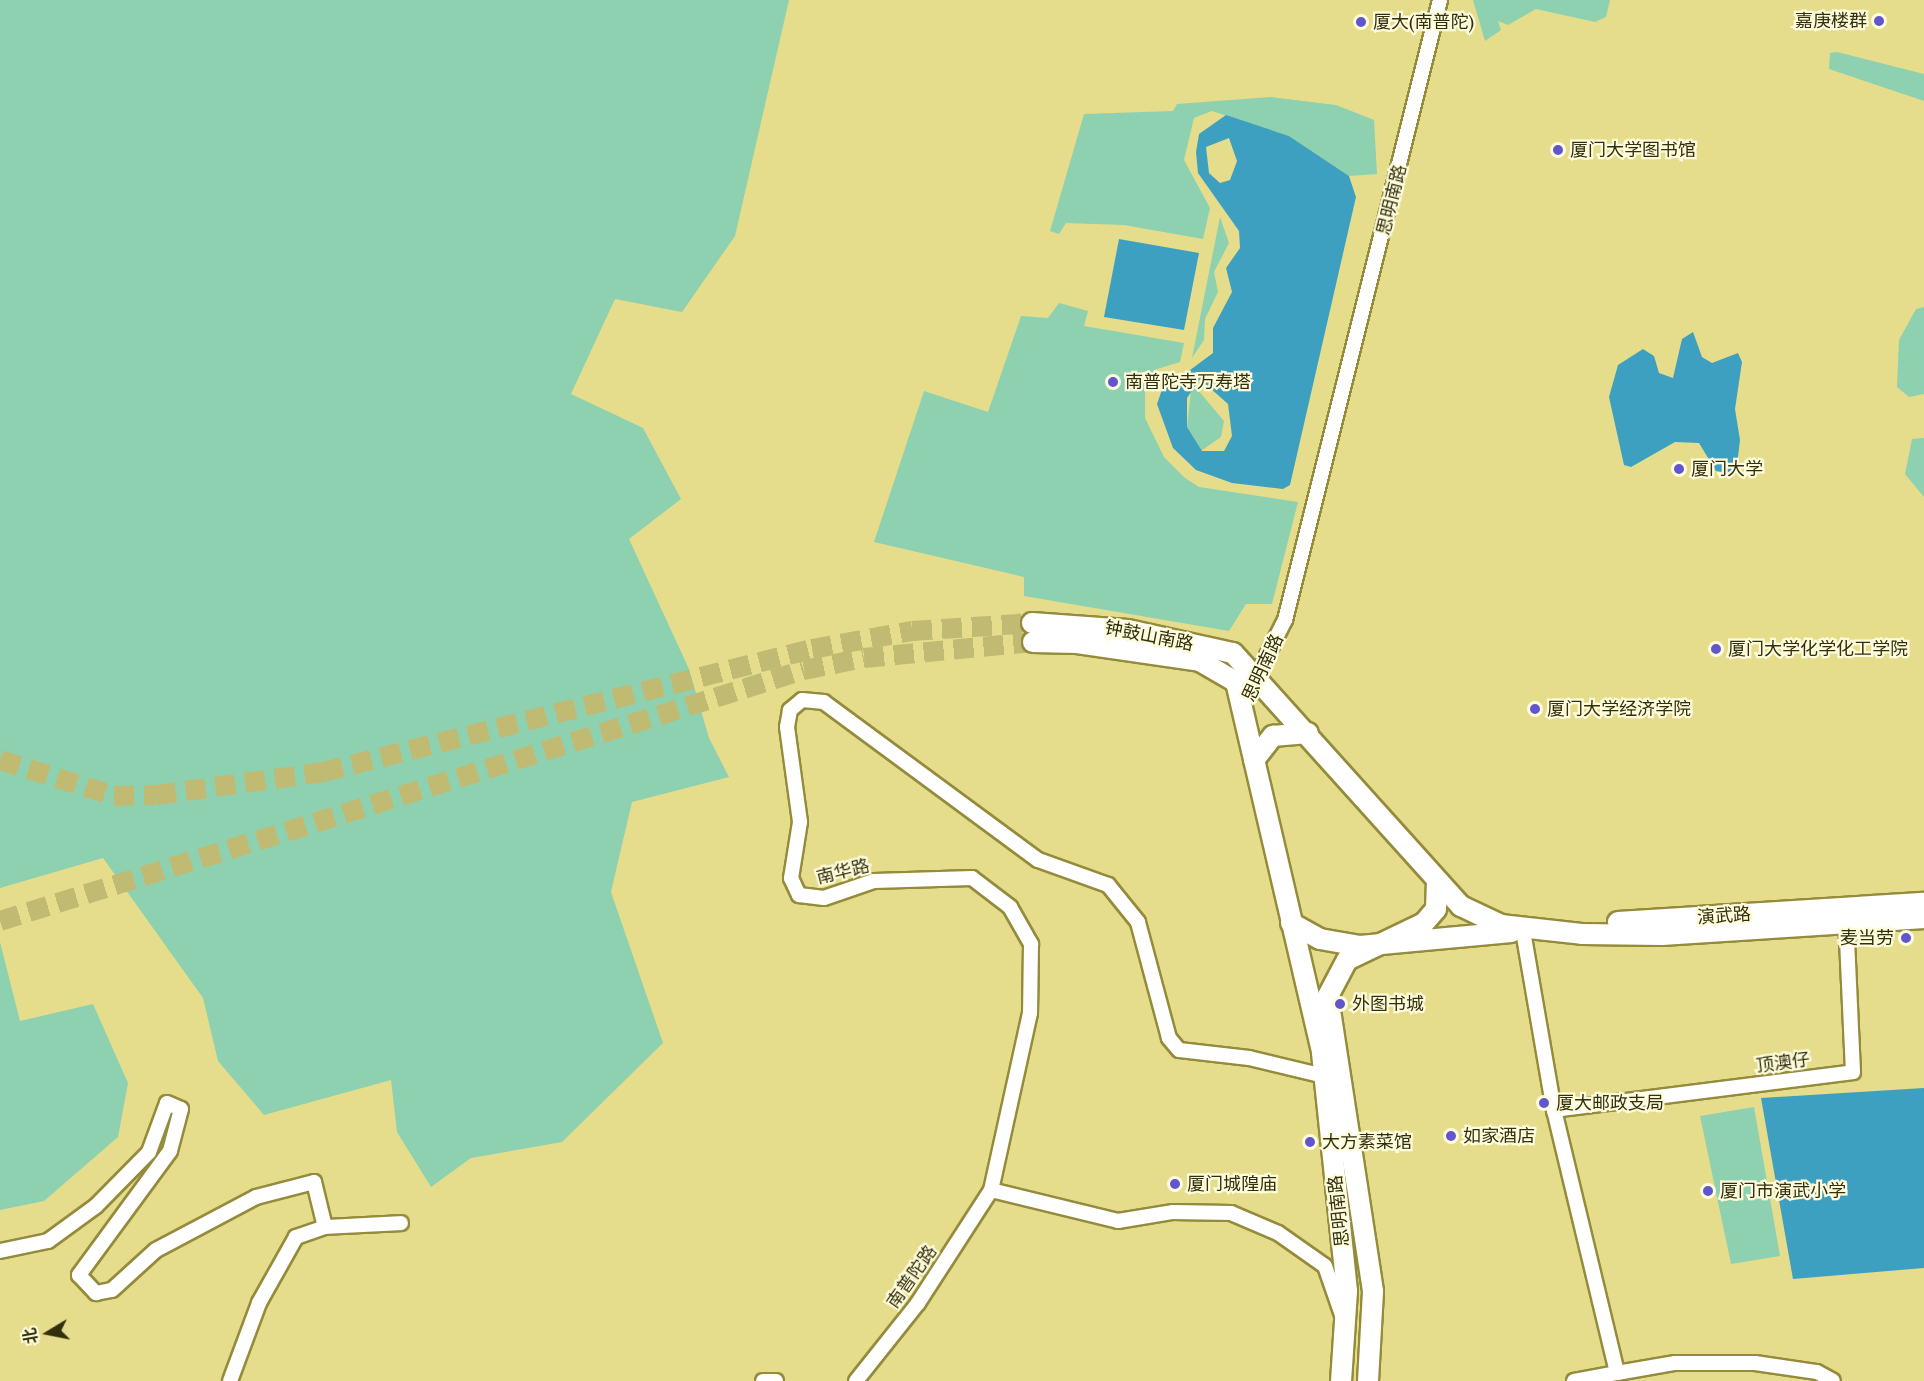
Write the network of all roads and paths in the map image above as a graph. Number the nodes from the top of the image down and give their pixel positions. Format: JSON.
{"nodes":[{"id":1,"x":1440,"y":0,"type":"edge"},
{"id":2,"x":1257,"y":674,"type":"junction"},
{"id":3,"x":1243,"y":703,"type":"junction"},
{"id":4,"x":1308,"y":733,"type":"junction"},
{"id":5,"x":1254,"y":760,"type":"junction"},
{"id":6,"x":1437,"y":882,"type":"junction"},
{"id":7,"x":1924,"y":903,"type":"edge"},
{"id":8,"x":1846,"y":915,"type":"junction"},
{"id":9,"x":1924,"y":918,"type":"edge"},
{"id":10,"x":1291,"y":922,"type":"junction"},
{"id":11,"x":1523,"y":931,"type":"junction"},
{"id":12,"x":1383,"y":944,"type":"junction"},
{"id":13,"x":1324,"y":1076,"type":"junction"},
{"id":14,"x":1554,"y":1110,"type":"junction"},
{"id":15,"x":991,"y":1190,"type":"junction"},
{"id":16,"x":401,"y":1223,"type":"dead end"},
{"id":17,"x":326,"y":1227,"type":"junction"},
{"id":18,"x":0,"y":1251,"type":"edge"},
{"id":19,"x":1345,"y":1323,"type":"junction"},
{"id":20,"x":1614,"y":1376,"type":"edge"},
{"id":21,"x":230,"y":1381,"type":"edge"},
{"id":22,"x":763,"y":1381,"type":"edge"},
{"id":23,"x":776,"y":1381,"type":"edge"},
{"id":24,"x":856,"y":1381,"type":"edge"},
{"id":25,"x":1341,"y":1381,"type":"edge"},
{"id":26,"x":1368,"y":1381,"type":"edge"},
{"id":27,"x":1575,"y":1381,"type":"edge"},
{"id":28,"x":1833,"y":1381,"type":"edge"}],
"edges":[{"from":1,"to":2,"type":"street","name":"思明南路"},
{"from":2,"to":3,"type":"street","name":"思明南路"},
{"from":2,"to":3,"type":"main road","name":"钟鼓山南路"},
{"from":2,"to":4,"type":"main road","name":"钟鼓山南路"},
{"from":3,"to":5,"type":"main road","name":"思明南路"},
{"from":4,"to":5,"type":"main road"},
{"from":4,"to":6,"type":"main road","name":"钟鼓山南路"},
{"from":5,"to":10,"type":"main road","name":"思明南路"},
{"from":6,"to":11,"type":"main road","name":"钟鼓山南路"},
{"from":6,"to":12,"type":"main road","name":"思明南路"},
{"from":7,"to":8,"type":"main road","name":"演武路"},
{"from":8,"to":9,"type":"main road","name":"演武路"},
{"from":8,"to":11,"type":"main road","name":"演武路"},
{"from":8,"to":14,"type":"street","name":"顶澳仔"},
{"from":10,"to":12,"type":"main road","name":"演武路"},
{"from":10,"to":13,"type":"main road","name":"思明南路"},
{"from":11,"to":12,"type":"main road","name":"演武路"},
{"from":11,"to":14,"type":"street"},
{"from":12,"to":26,"type":"main road","name":"思明南路"},
{"from":13,"to":15,"type":"street","name":"南华路"},
{"from":13,"to":19,"type":"main road","name":"思明南路"},
{"from":14,"to":20,"type":"street"},
{"from":15,"to":19,"type":"street"},
{"from":15,"to":24,"type":"street","name":"南普陀路"},
{"from":16,"to":17,"type":"street"},
{"from":17,"to":18,"type":"street"},
{"from":17,"to":21,"type":"street"},
{"from":19,"to":25,"type":"main road","name":"思明南路"},
{"from":20,"to":27,"type":"street"},
{"from":20,"to":28,"type":"street"},
{"from":22,"to":23,"type":"street"}]}
